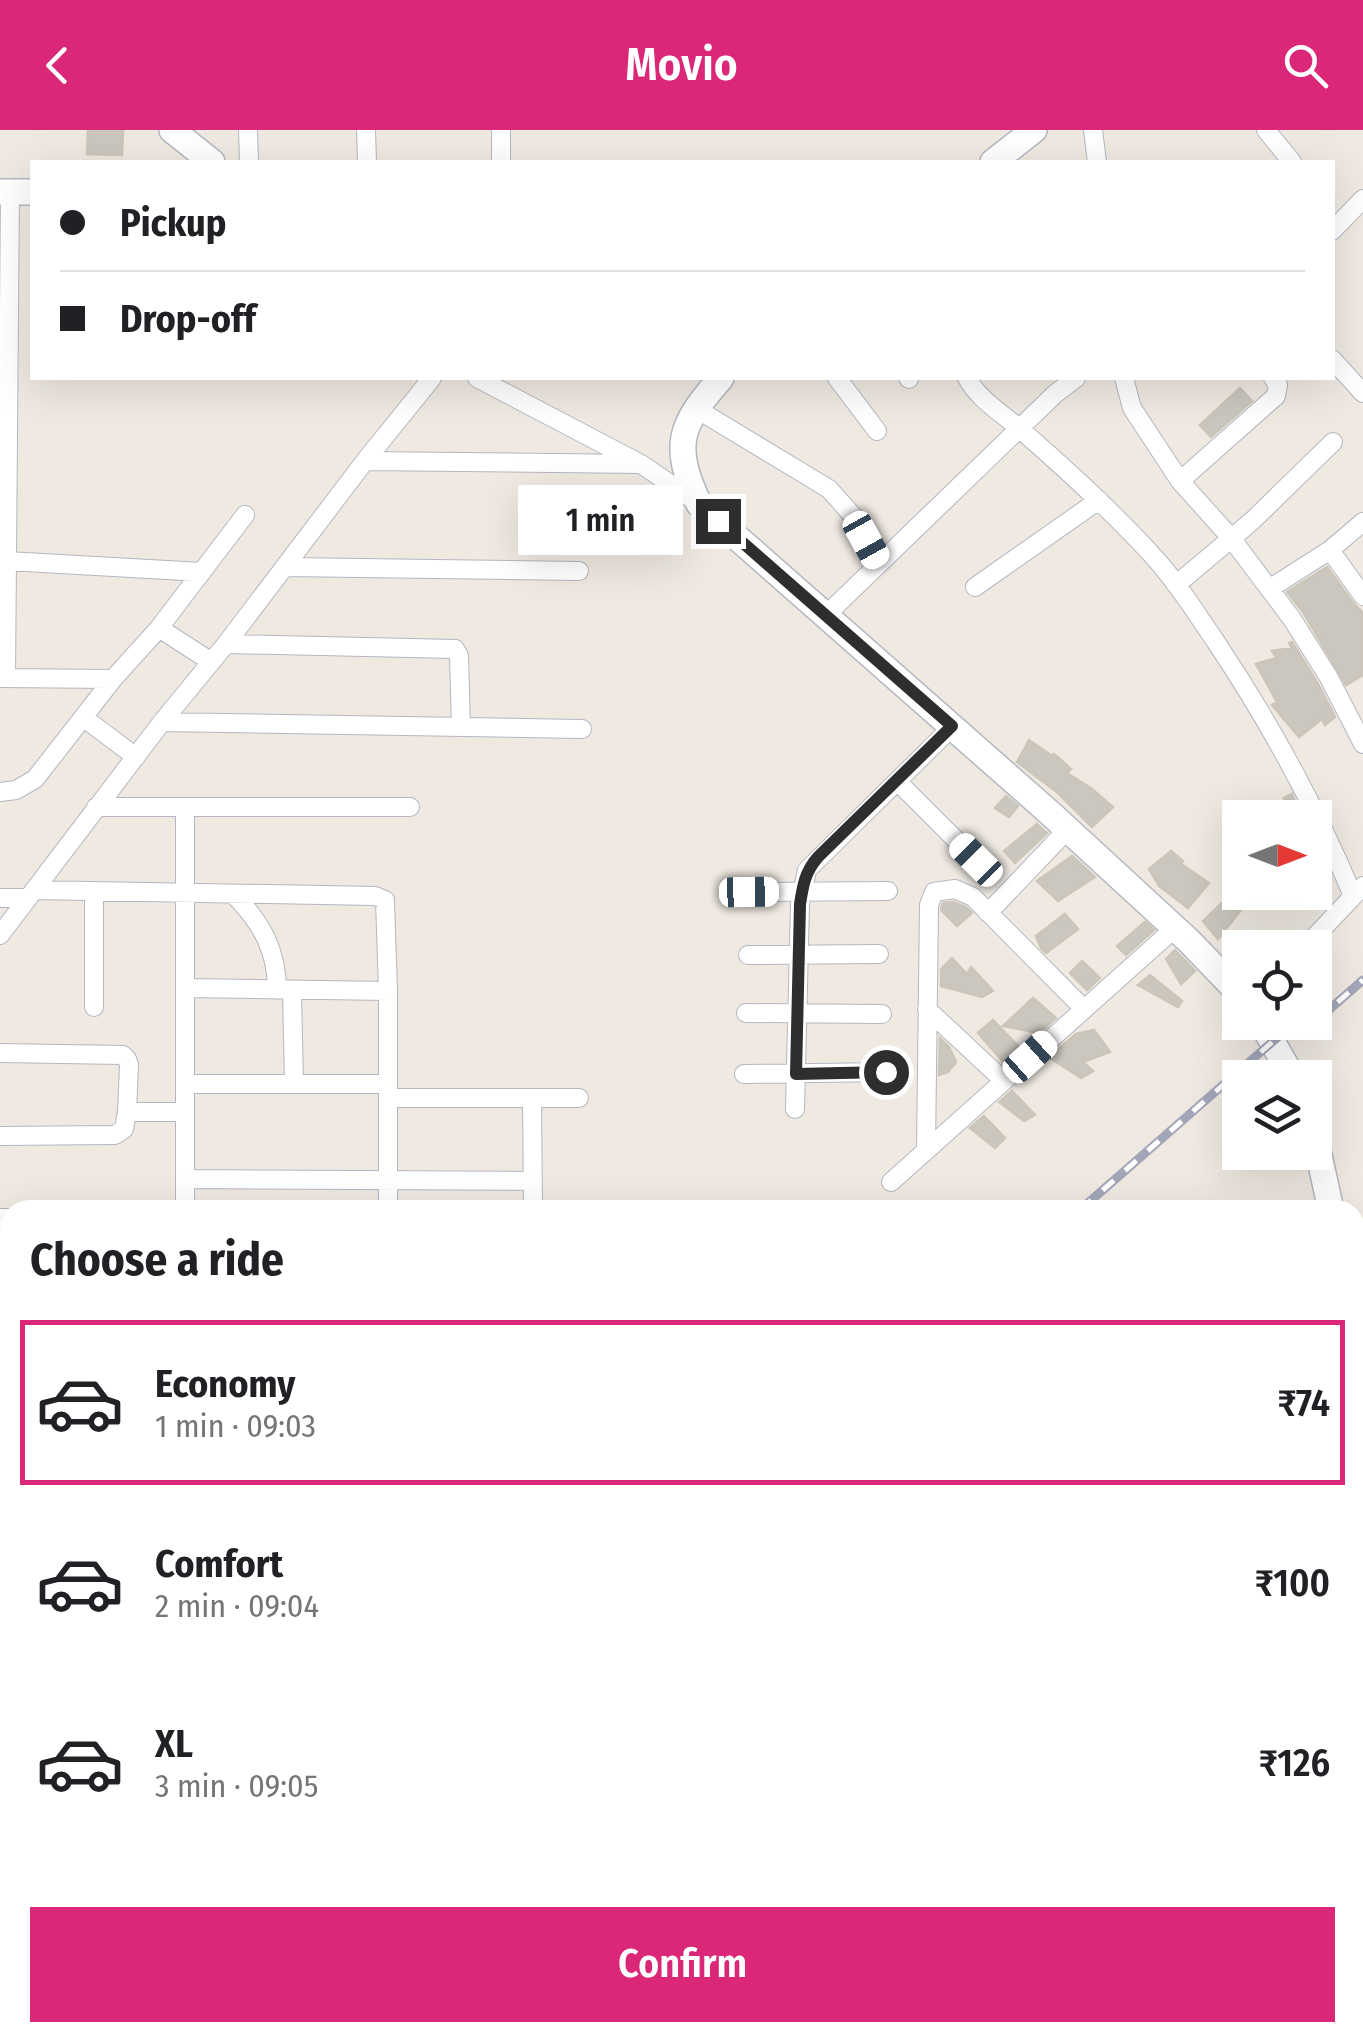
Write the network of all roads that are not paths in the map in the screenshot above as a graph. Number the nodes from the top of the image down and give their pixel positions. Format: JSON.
{"nodes":[{"id":1,"x":172,"y":130,"type":"edge"},
{"id":2,"x":248,"y":130,"type":"edge"},
{"id":3,"x":366,"y":130,"type":"edge"},
{"id":4,"x":501,"y":130,"type":"edge"},
{"id":5,"x":1034,"y":130,"type":"edge"},
{"id":6,"x":1093,"y":130,"type":"edge"},
{"id":7,"x":1266,"y":130,"type":"edge"},
{"id":8,"x":210,"y":160,"type":"edge"},
{"id":9,"x":249,"y":160,"type":"edge"},
{"id":10,"x":367,"y":160,"type":"edge"},
{"id":11,"x":501,"y":160,"type":"edge"},
{"id":12,"x":996,"y":160,"type":"edge"},
{"id":13,"x":1097,"y":160,"type":"edge"},
{"id":14,"x":1290,"y":160,"type":"edge"},
{"id":15,"x":14,"y":192,"type":"edge"},
{"id":16,"x":1363,"y":199,"type":"edge"},
{"id":17,"x":1335,"y":223,"type":"edge"},
{"id":18,"x":1335,"y":362,"type":"edge"},
{"id":19,"x":430,"y":380,"type":"edge"},
{"id":20,"x":481,"y":380,"type":"edge"},
{"id":21,"x":719,"y":380,"type":"edge"},
{"id":22,"x":838,"y":380,"type":"edge"},
{"id":23,"x":968,"y":380,"type":"edge"},
{"id":24,"x":1073,"y":380,"type":"edge"},
{"id":25,"x":1125,"y":380,"type":"edge"},
{"id":26,"x":1274,"y":380,"type":"edge"},
{"id":27,"x":1363,"y":393,"type":"edge"},
{"id":28,"x":4,"y":400,"type":"edge"},
{"id":29,"x":695,"y":408,"type":"junction"},
{"id":30,"x":1020,"y":429,"type":"junction"},
{"id":31,"x":877,"y":432,"type":"dead end"},
{"id":32,"x":1333,"y":442,"type":"dead end"},
{"id":33,"x":365,"y":461,"type":"junction"},
{"id":34,"x":642,"y":464,"type":"junction"},
{"id":35,"x":4,"y":479,"type":"edge"},
{"id":36,"x":1180,"y":481,"type":"junction"},
{"id":37,"x":1099,"y":500,"type":"junction"},
{"id":38,"x":699,"y":504,"type":"junction"},
{"id":39,"x":245,"y":515,"type":"dead end"},
{"id":40,"x":1363,"y":522,"type":"edge"},
{"id":41,"x":1231,"y":538,"type":"junction"},
{"id":42,"x":5,"y":549,"type":"edge"},
{"id":43,"x":1330,"y":550,"type":"junction"},
{"id":44,"x":879,"y":562,"type":"junction"},
{"id":45,"x":286,"y":567,"type":"junction"},
{"id":46,"x":579,"y":571,"type":"dead end"},
{"id":47,"x":202,"y":572,"type":"junction"},
{"id":48,"x":1176,"y":585,"type":"junction"},
{"id":49,"x":974,"y":587,"type":"dead end"},
{"id":50,"x":1269,"y":589,"type":"junction"},
{"id":51,"x":1363,"y":596,"type":"edge"},
{"id":52,"x":3,"y":610,"type":"edge"},
{"id":53,"x":825,"y":616,"type":"junction"},
{"id":54,"x":159,"y":628,"type":"junction"},
{"id":55,"x":226,"y":644,"type":"junction"},
{"id":56,"x":210,"y":661,"type":"junction"},
{"id":57,"x":3,"y":678,"type":"edge"},
{"id":58,"x":114,"y":679,"type":"junction"},
{"id":59,"x":84,"y":718,"type":"junction"},
{"id":60,"x":162,"y":722,"type":"junction"},
{"id":61,"x":952,"y":726,"type":"junction"},
{"id":62,"x":461,"y":727,"type":"junction"},
{"id":63,"x":582,"y":729,"type":"dead end"},
{"id":64,"x":1363,"y":744,"type":"edge"},
{"id":65,"x":136,"y":757,"type":"junction"},
{"id":66,"x":897,"y":781,"type":"junction"},
{"id":67,"x":0,"y":792,"type":"edge"},
{"id":68,"x":96,"y":807,"type":"junction"},
{"id":69,"x":186,"y":807,"type":"junction"},
{"id":70,"x":410,"y":807,"type":"dead end"},
{"id":71,"x":1068,"y":829,"type":"junction"},
{"id":72,"x":976,"y":860,"type":"dead end"},
{"id":73,"x":94,"y":891,"type":"junction"},
{"id":74,"x":888,"y":891,"type":"dead end"},
{"id":75,"x":1358,"y":891,"type":"edge"},
{"id":76,"x":749,"y":892,"type":"dead end"},
{"id":77,"x":802,"y":892,"type":"junction"},
{"id":78,"x":31,"y":894,"type":"junction"},
{"id":79,"x":185,"y":894,"type":"junction"},
{"id":80,"x":234,"y":895,"type":"junction"},
{"id":81,"x":0,"y":898,"type":"edge"},
{"id":82,"x":988,"y":913,"type":"junction"},
{"id":83,"x":1175,"y":928,"type":"junction"},
{"id":84,"x":1321,"y":930,"type":"edge"},
{"id":85,"x":0,"y":934,"type":"edge"},
{"id":86,"x":799,"y":954,"type":"junction"},
{"id":87,"x":879,"y":954,"type":"dead end"},
{"id":88,"x":748,"y":955,"type":"dead end"},
{"id":89,"x":1222,"y":973,"type":"edge"},
{"id":90,"x":185,"y":988,"type":"junction"},
{"id":91,"x":285,"y":990,"type":"junction"},
{"id":92,"x":388,"y":991,"type":"junction"},
{"id":93,"x":94,"y":1007,"type":"dead end"},
{"id":94,"x":927,"y":1009,"type":"junction"},
{"id":95,"x":1084,"y":1009,"type":"junction"},
{"id":96,"x":746,"y":1013,"type":"dead end"},
{"id":97,"x":798,"y":1014,"type":"junction"},
{"id":98,"x":882,"y":1014,"type":"dead end"},
{"id":99,"x":0,"y":1052,"type":"edge"},
{"id":100,"x":886,"y":1072,"type":"dead end"},
{"id":101,"x":744,"y":1074,"type":"dead end"},
{"id":102,"x":796,"y":1074,"type":"junction"},
{"id":103,"x":1004,"y":1081,"type":"junction"},
{"id":104,"x":185,"y":1084,"type":"junction"},
{"id":105,"x":294,"y":1084,"type":"junction"},
{"id":106,"x":388,"y":1091,"type":"junction"},
{"id":107,"x":532,"y":1098,"type":"junction"},
{"id":108,"x":578,"y":1098,"type":"dead end"},
{"id":109,"x":795,"y":1109,"type":"dead end"},
{"id":110,"x":127,"y":1112,"type":"junction"},
{"id":111,"x":185,"y":1112,"type":"junction"},
{"id":112,"x":0,"y":1136,"type":"edge"},
{"id":113,"x":926,"y":1151,"type":"junction"},
{"id":114,"x":1322,"y":1170,"type":"edge"},
{"id":115,"x":185,"y":1179,"type":"junction"},
{"id":116,"x":388,"y":1181,"type":"junction"},
{"id":117,"x":533,"y":1182,"type":"junction"},
{"id":118,"x":890,"y":1182,"type":"dead end"},
{"id":119,"x":185,"y":1200,"type":"edge"},
{"id":120,"x":388,"y":1200,"type":"edge"},
{"id":121,"x":533,"y":1200,"type":"edge"},
{"id":122,"x":1328,"y":1200,"type":"edge"}],
"edges":[{"from":1,"to":8,"type":"street"},
{"from":2,"to":9,"type":"street"},
{"from":3,"to":10,"type":"street"},
{"from":4,"to":11,"type":"street"},
{"from":5,"to":12,"type":"street"},
{"from":6,"to":13,"type":"street"},
{"from":7,"to":14,"type":"street"},
{"from":15,"to":28,"type":"street"},
{"from":16,"to":17,"type":"street"},
{"from":18,"to":27,"type":"street"},
{"from":19,"to":33,"type":"street"},
{"from":20,"to":34,"type":"street"},
{"from":21,"to":29,"type":"street"},
{"from":22,"to":31,"type":"street"},
{"from":23,"to":30,"type":"street"},
{"from":24,"to":30,"type":"street"},
{"from":25,"to":36,"type":"street"},
{"from":26,"to":36,"type":"street"},
{"from":28,"to":35,"type":"street"},
{"from":29,"to":38,"type":"street"},
{"from":29,"to":44,"type":"street"},
{"from":30,"to":37,"type":"street"},
{"from":30,"to":44,"type":"street"},
{"from":32,"to":41,"type":"street"},
{"from":33,"to":34,"type":"street"},
{"from":33,"to":45,"type":"street"},
{"from":34,"to":38,"type":"street"},
{"from":35,"to":42,"type":"street"},
{"from":36,"to":41,"type":"street"},
{"from":37,"to":48,"type":"street"},
{"from":37,"to":49,"type":"street"},
{"from":38,"to":53,"type":"street"},
{"from":39,"to":47,"type":"street"},
{"from":40,"to":43,"type":"street"},
{"from":41,"to":48,"type":"street"},
{"from":41,"to":50,"type":"street"},
{"from":42,"to":47,"type":"street"},
{"from":42,"to":52,"type":"street"},
{"from":43,"to":50,"type":"street"},
{"from":43,"to":51,"type":"street"},
{"from":44,"to":53,"type":"street"},
{"from":45,"to":46,"type":"street"},
{"from":45,"to":55,"type":"street"},
{"from":47,"to":54,"type":"street"},
{"from":48,"to":75,"type":"street"},
{"from":50,"to":64,"type":"street"},
{"from":52,"to":57,"type":"street"},
{"from":53,"to":61,"type":"street"},
{"from":54,"to":56,"type":"street"},
{"from":54,"to":58,"type":"street"},
{"from":55,"to":56,"type":"street"},
{"from":55,"to":62,"type":"street"},
{"from":56,"to":60,"type":"street"},
{"from":57,"to":58,"type":"street"},
{"from":58,"to":59,"type":"street"},
{"from":59,"to":65,"type":"street"},
{"from":59,"to":67,"type":"street"},
{"from":60,"to":62,"type":"street"},
{"from":60,"to":65,"type":"street"},
{"from":61,"to":66,"type":"street"},
{"from":61,"to":71,"type":"street"},
{"from":62,"to":63,"type":"street"},
{"from":65,"to":68,"type":"street"},
{"from":66,"to":72,"type":"street"},
{"from":66,"to":77,"type":"street"},
{"from":68,"to":69,"type":"street"},
{"from":68,"to":78,"type":"street"},
{"from":69,"to":70,"type":"street"},
{"from":69,"to":79,"type":"street"},
{"from":71,"to":82,"type":"street"},
{"from":71,"to":83,"type":"street"},
{"from":73,"to":78,"type":"street"},
{"from":73,"to":79,"type":"street"},
{"from":73,"to":93,"type":"street"},
{"from":74,"to":77,"type":"street"},
{"from":75,"to":84,"type":"street"},
{"from":76,"to":77,"type":"street"},
{"from":77,"to":86,"type":"street"},
{"from":78,"to":81,"type":"street"},
{"from":78,"to":85,"type":"street"},
{"from":79,"to":80,"type":"street"},
{"from":79,"to":90,"type":"street"},
{"from":80,"to":91,"type":"street"},
{"from":80,"to":92,"type":"street"},
{"from":82,"to":94,"type":"street"},
{"from":82,"to":95,"type":"street"},
{"from":83,"to":89,"type":"street"},
{"from":83,"to":95,"type":"street"},
{"from":86,"to":87,"type":"street"},
{"from":86,"to":88,"type":"street"},
{"from":86,"to":97,"type":"street"},
{"from":90,"to":91,"type":"street"},
{"from":90,"to":104,"type":"street"},
{"from":91,"to":92,"type":"street"},
{"from":91,"to":105,"type":"street"},
{"from":92,"to":106,"type":"street"},
{"from":94,"to":103,"type":"street"},
{"from":94,"to":113,"type":"street"},
{"from":95,"to":103,"type":"street"},
{"from":96,"to":97,"type":"street"},
{"from":97,"to":98,"type":"street"},
{"from":97,"to":102,"type":"street"},
{"from":99,"to":110,"type":"street"},
{"from":100,"to":102,"type":"street"},
{"from":101,"to":102,"type":"street"},
{"from":102,"to":109,"type":"street"},
{"from":103,"to":113,"type":"street"},
{"from":104,"to":105,"type":"street"},
{"from":104,"to":111,"type":"street"},
{"from":105,"to":106,"type":"street"},
{"from":106,"to":107,"type":"street"},
{"from":106,"to":116,"type":"street"},
{"from":107,"to":108,"type":"street"},
{"from":107,"to":117,"type":"street"},
{"from":110,"to":111,"type":"street"},
{"from":110,"to":112,"type":"street"},
{"from":111,"to":115,"type":"street"},
{"from":113,"to":118,"type":"street"},
{"from":114,"to":122,"type":"street"},
{"from":115,"to":116,"type":"street"},
{"from":115,"to":119,"type":"street"},
{"from":116,"to":117,"type":"street"},
{"from":116,"to":120,"type":"street"},
{"from":117,"to":121,"type":"street"}]}
